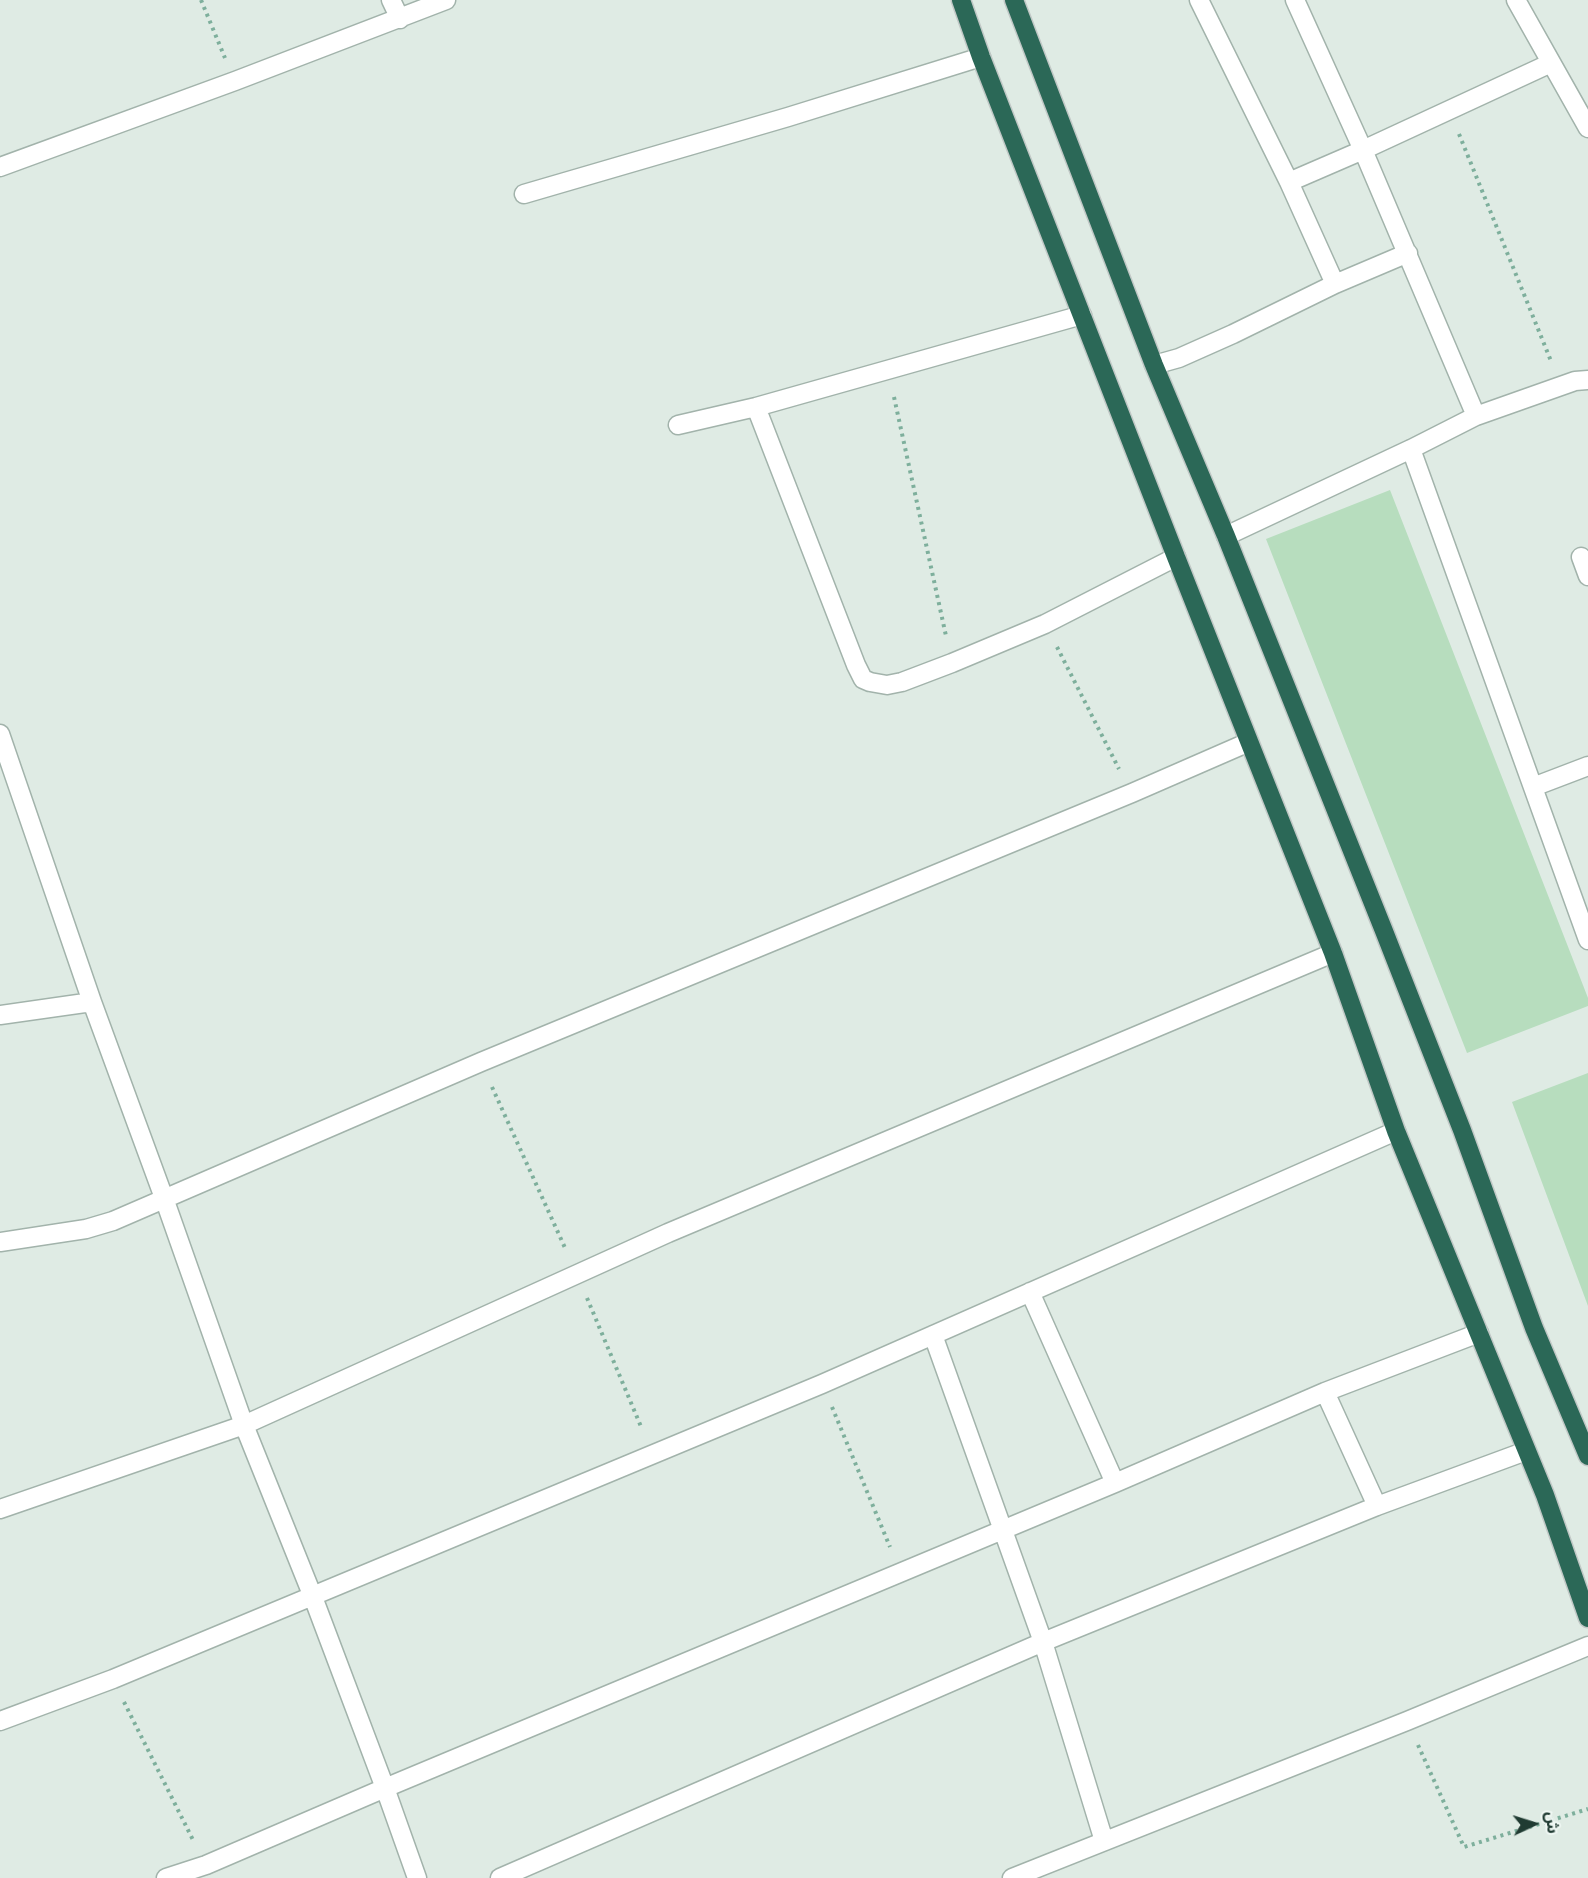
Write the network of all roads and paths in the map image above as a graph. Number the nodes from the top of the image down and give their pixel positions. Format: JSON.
{"nodes":[{"id":1,"x":201,"y":0,"type":"edge"},
{"id":2,"x":391,"y":0,"type":"edge"},
{"id":3,"x":446,"y":0,"type":"edge"},
{"id":4,"x":961,"y":0,"type":"edge"},
{"id":5,"x":1014,"y":0,"type":"edge"},
{"id":6,"x":1199,"y":0,"type":"edge"},
{"id":7,"x":1295,"y":0,"type":"edge"},
{"id":8,"x":1516,"y":0,"type":"edge"},
{"id":9,"x":400,"y":18,"type":"junction"},
{"id":10,"x":981,"y":57,"type":"junction"},
{"id":11,"x":1551,"y":63,"type":"junction"},
{"id":12,"x":235,"y":81,"type":"junction"},
{"id":13,"x":1450,"y":110,"type":"junction"},
{"id":14,"x":1588,"y":128,"type":"edge"},
{"id":15,"x":1363,"y":150,"type":"junction"},
{"id":16,"x":0,"y":167,"type":"edge"},
{"id":17,"x":1289,"y":182,"type":"junction"},
{"id":18,"x":524,"y":194,"type":"dead end"},
{"id":19,"x":1408,"y":253,"type":"junction"},
{"id":20,"x":1335,"y":284,"type":"junction"},
{"id":21,"x":1082,"y":315,"type":"junction"},
{"id":22,"x":1154,"y":364,"type":"junction"},
{"id":23,"x":889,"y":370,"type":"junction"},
{"id":24,"x":1588,"y":380,"type":"edge"},
{"id":25,"x":1562,"y":386,"type":"junction"},
{"id":26,"x":756,"y":407,"type":"junction"},
{"id":27,"x":1476,"y":416,"type":"junction"},
{"id":28,"x":678,"y":425,"type":"dead end"},
{"id":29,"x":1411,"y":449,"type":"junction"},
{"id":30,"x":1226,"y":536,"type":"junction"},
{"id":31,"x":1176,"y":557,"type":"junction"},
{"id":32,"x":1581,"y":557,"type":"dead end"},
{"id":33,"x":1588,"y":576,"type":"edge"},
{"id":34,"x":1045,"y":624,"type":"junction"},
{"id":35,"x":952,"y":663,"type":"junction"},
{"id":36,"x":0,"y":734,"type":"edge"},
{"id":37,"x":1250,"y":741,"type":"junction"},
{"id":38,"x":1588,"y":766,"type":"edge"},
{"id":39,"x":1533,"y":787,"type":"junction"},
{"id":40,"x":1132,"y":794,"type":"junction"},
{"id":41,"x":1588,"y":940,"type":"edge"},
{"id":42,"x":1333,"y":953,"type":"junction"},
{"id":43,"x":92,"y":1002,"type":"junction"},
{"id":44,"x":0,"y":1015,"type":"edge"},
{"id":45,"x":1396,"y":1131,"type":"junction"},
{"id":46,"x":164,"y":1198,"type":"junction"},
{"id":47,"x":0,"y":1242,"type":"edge"},
{"id":48,"x":1030,"y":1292,"type":"junction"},
{"id":49,"x":1479,"y":1333,"type":"junction"},
{"id":50,"x":933,"y":1335,"type":"junction"},
{"id":51,"x":822,"y":1384,"type":"junction"},
{"id":52,"x":1325,"y":1392,"type":"junction"},
{"id":53,"x":244,"y":1425,"type":"junction"},
{"id":54,"x":1526,"y":1451,"type":"junction"},
{"id":55,"x":1588,"y":1456,"type":"edge"},
{"id":56,"x":1115,"y":1483,"type":"junction"},
{"id":57,"x":1377,"y":1506,"type":"junction"},
{"id":58,"x":0,"y":1509,"type":"edge"},
{"id":59,"x":1003,"y":1528,"type":"junction"},
{"id":60,"x":901,"y":1572,"type":"junction"},
{"id":61,"x":313,"y":1597,"type":"junction"},
{"id":62,"x":1588,"y":1618,"type":"edge"},
{"id":63,"x":1043,"y":1642,"type":"junction"},
{"id":64,"x":1588,"y":1646,"type":"edge"},
{"id":65,"x":112,"y":1679,"type":"junction"},
{"id":66,"x":1407,"y":1721,"type":"junction"},
{"id":67,"x":0,"y":1722,"type":"edge"},
{"id":68,"x":386,"y":1788,"type":"junction"},
{"id":69,"x":1588,"y":1809,"type":"edge"},
{"id":70,"x":1104,"y":1841,"type":"junction"},
{"id":71,"x":206,"y":1865,"type":"junction"},
{"id":72,"x":166,"y":1878,"type":"edge"},
{"id":73,"x":417,"y":1878,"type":"edge"},
{"id":74,"x":500,"y":1878,"type":"edge"},
{"id":75,"x":1012,"y":1878,"type":"edge"}],
"edges":[{"from":1,"to":12,"type":"path"},
{"from":2,"to":9,"type":"street"},
{"from":3,"to":9,"type":"street"},
{"from":4,"to":10,"type":"highway"},
{"from":5,"to":22,"type":"highway"},
{"from":6,"to":17,"type":"street"},
{"from":7,"to":15,"type":"street"},
{"from":8,"to":11,"type":"street"},
{"from":9,"to":12,"type":"street"},
{"from":10,"to":18,"type":"street"},
{"from":10,"to":21,"type":"highway"},
{"from":11,"to":13,"type":"street"},
{"from":11,"to":14,"type":"street"},
{"from":12,"to":16,"type":"street"},
{"from":13,"to":15,"type":"street"},
{"from":13,"to":25,"type":"path"},
{"from":15,"to":17,"type":"street"},
{"from":15,"to":19,"type":"street"},
{"from":17,"to":20,"type":"street"},
{"from":19,"to":20,"type":"street"},
{"from":19,"to":27,"type":"street"},
{"from":20,"to":22,"type":"street"},
{"from":21,"to":23,"type":"street"},
{"from":21,"to":31,"type":"highway"},
{"from":22,"to":30,"type":"highway"},
{"from":23,"to":26,"type":"street"},
{"from":23,"to":35,"type":"path"},
{"from":24,"to":25,"type":"street"},
{"from":25,"to":27,"type":"street"},
{"from":26,"to":28,"type":"street"},
{"from":26,"to":35,"type":"street"},
{"from":27,"to":29,"type":"street"},
{"from":29,"to":30,"type":"street"},
{"from":29,"to":39,"type":"street"},
{"from":30,"to":55,"type":"highway"},
{"from":31,"to":34,"type":"street"},
{"from":31,"to":37,"type":"highway"},
{"from":32,"to":33,"type":"street"},
{"from":34,"to":35,"type":"street"},
{"from":34,"to":40,"type":"path"},
{"from":36,"to":43,"type":"street"},
{"from":37,"to":40,"type":"street"},
{"from":37,"to":42,"type":"highway"},
{"from":38,"to":39,"type":"street"},
{"from":39,"to":41,"type":"street"},
{"from":40,"to":46,"type":"street"},
{"from":42,"to":45,"type":"highway"},
{"from":42,"to":53,"type":"street"},
{"from":43,"to":44,"type":"street"},
{"from":43,"to":46,"type":"street"},
{"from":45,"to":48,"type":"street"},
{"from":45,"to":49,"type":"highway"},
{"from":46,"to":47,"type":"street"},
{"from":46,"to":53,"type":"street"},
{"from":48,"to":50,"type":"street"},
{"from":48,"to":56,"type":"street"},
{"from":49,"to":52,"type":"street"},
{"from":49,"to":54,"type":"highway"},
{"from":50,"to":51,"type":"street"},
{"from":50,"to":59,"type":"street"},
{"from":51,"to":60,"type":"path"},
{"from":51,"to":61,"type":"street"},
{"from":52,"to":56,"type":"street"},
{"from":52,"to":57,"type":"street"},
{"from":53,"to":58,"type":"street"},
{"from":53,"to":61,"type":"street"},
{"from":54,"to":57,"type":"street"},
{"from":54,"to":62,"type":"highway"},
{"from":56,"to":59,"type":"street"},
{"from":57,"to":63,"type":"street"},
{"from":59,"to":60,"type":"street"},
{"from":59,"to":63,"type":"street"},
{"from":60,"to":68,"type":"street"},
{"from":61,"to":65,"type":"street"},
{"from":61,"to":68,"type":"street"},
{"from":63,"to":70,"type":"street"},
{"from":63,"to":74,"type":"street"},
{"from":64,"to":66,"type":"street"},
{"from":65,"to":67,"type":"street"},
{"from":65,"to":71,"type":"path"},
{"from":66,"to":69,"type":"path"},
{"from":66,"to":70,"type":"street"},
{"from":68,"to":71,"type":"street"},
{"from":68,"to":73,"type":"street"},
{"from":70,"to":75,"type":"street"},
{"from":71,"to":72,"type":"street"}]}
